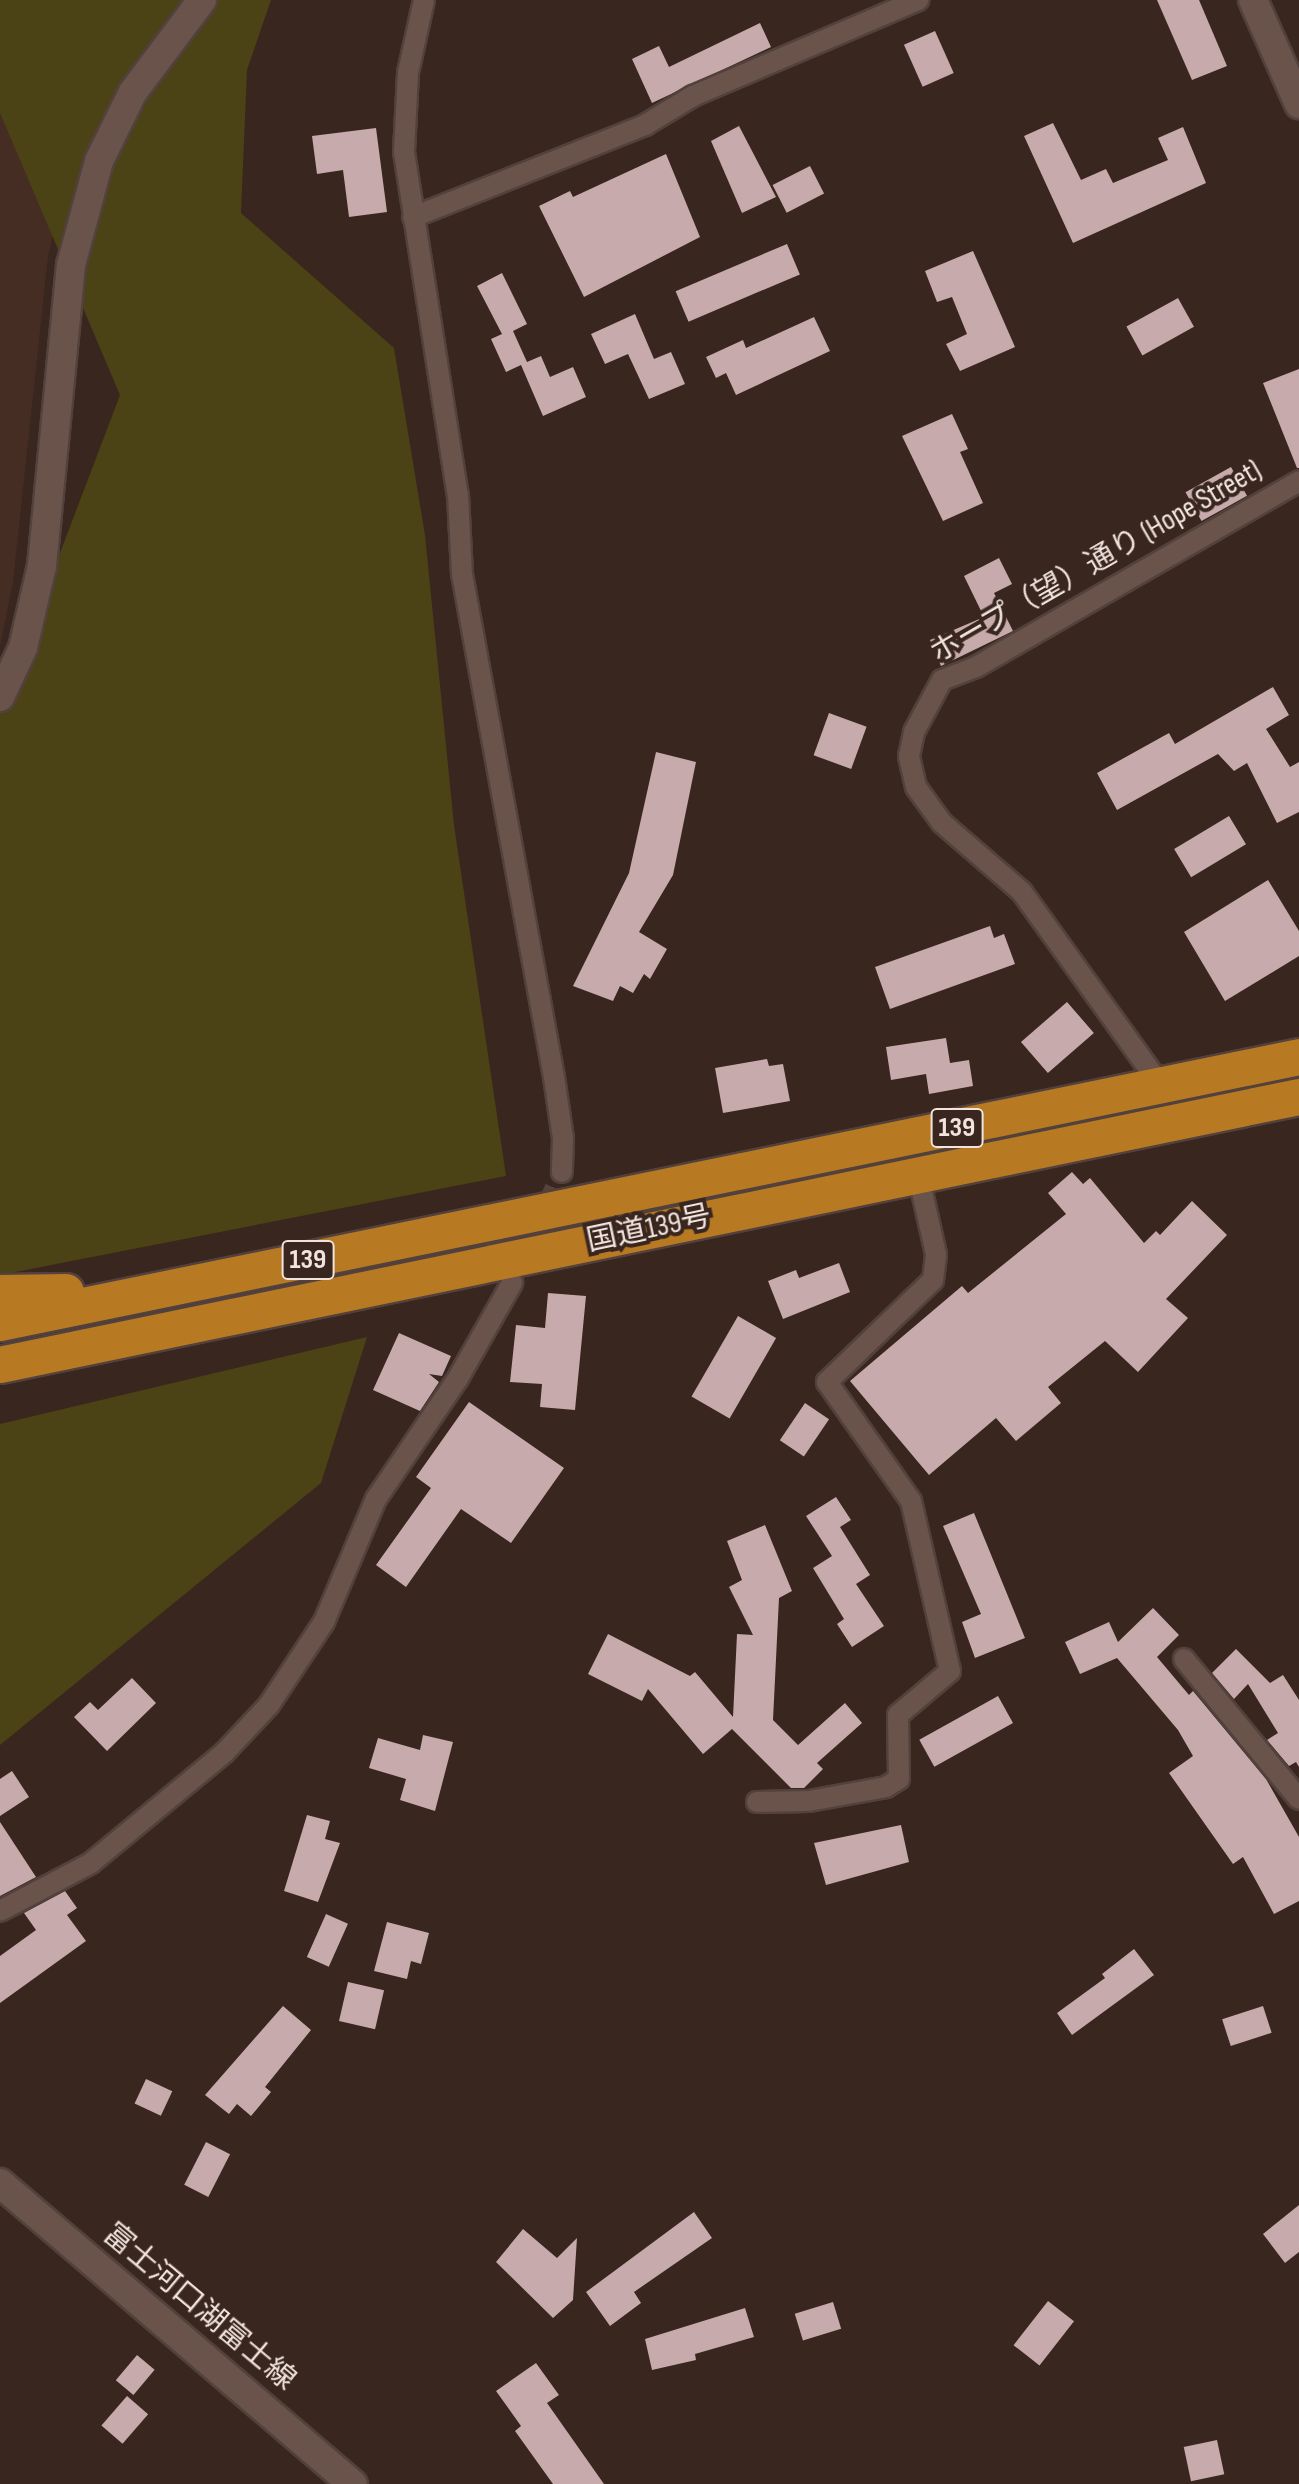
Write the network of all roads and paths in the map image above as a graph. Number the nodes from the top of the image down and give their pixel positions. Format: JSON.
{"nodes":[{"id":1,"x":199,"y":0,"type":"edge"},
{"id":2,"x":424,"y":0,"type":"edge"},
{"id":3,"x":918,"y":0,"type":"edge"},
{"id":4,"x":1253,"y":0,"type":"edge"},
{"id":5,"x":1299,"y":104,"type":"edge"},
{"id":6,"x":413,"y":217,"type":"junction"},
{"id":7,"x":1299,"y":481,"type":"edge"},
{"id":8,"x":0,"y":697,"type":"edge"},
{"id":9,"x":1299,"y":1057,"type":"edge"},
{"id":10,"x":1162,"y":1087,"type":"junction"},
{"id":11,"x":1299,"y":1097,"type":"edge"},
{"id":12,"x":562,"y":1172,"type":"tunnel mouth"},
{"id":13,"x":918,"y":1174,"type":"junction"},
{"id":14,"x":512,"y":1283,"type":"tunnel mouth"},
{"id":15,"x":155,"y":1291,"type":"junction"},
{"id":16,"x":0,"y":1293,"type":"edge"},
{"id":17,"x":0,"y":1323,"type":"edge"},
{"id":18,"x":162,"y":1332,"type":"junction"},
{"id":19,"x":0,"y":1365,"type":"edge"},
{"id":20,"x":0,"y":1386,"type":"edge"},
{"id":21,"x":1184,"y":1659,"type":"dead end"},
{"id":22,"x":1299,"y":1799,"type":"edge"},
{"id":23,"x":757,"y":1802,"type":"dead end"},
{"id":24,"x":0,"y":1911,"type":"edge"},
{"id":25,"x":0,"y":2183,"type":"edge"},
{"id":26,"x":353,"y":2484,"type":"edge"}],
"edges":[{"from":1,"to":8,"type":"street"},
{"from":2,"to":6,"type":"street"},
{"from":3,"to":6,"type":"street"},
{"from":4,"to":5,"type":"street"},
{"from":6,"to":12,"type":"street"},
{"from":7,"to":10,"type":"street","name":"ホープ（望）通り (Hope Street)"},
{"from":9,"to":10,"type":"highway","name":"国道139号","number":"139"},
{"from":10,"to":15,"type":"highway","name":"国道139号","number":"139"},
{"from":11,"to":13,"type":"highway","name":"国道139号","number":"139"},
{"from":13,"to":18,"type":"highway","name":"国道139号","number":"139"},
{"from":13,"to":23,"type":"street"},
{"from":14,"to":24,"type":"street"},
{"from":15,"to":16,"type":"highway"},
{"from":15,"to":17,"type":"highway","name":"国道139号","number":"139"},
{"from":18,"to":19,"type":"highway","name":"国道139号","number":"139"},
{"from":18,"to":20,"type":"highway"},
{"from":21,"to":22,"type":"street"},
{"from":25,"to":26,"type":"street","name":"富士河口湖富士線"}]}
